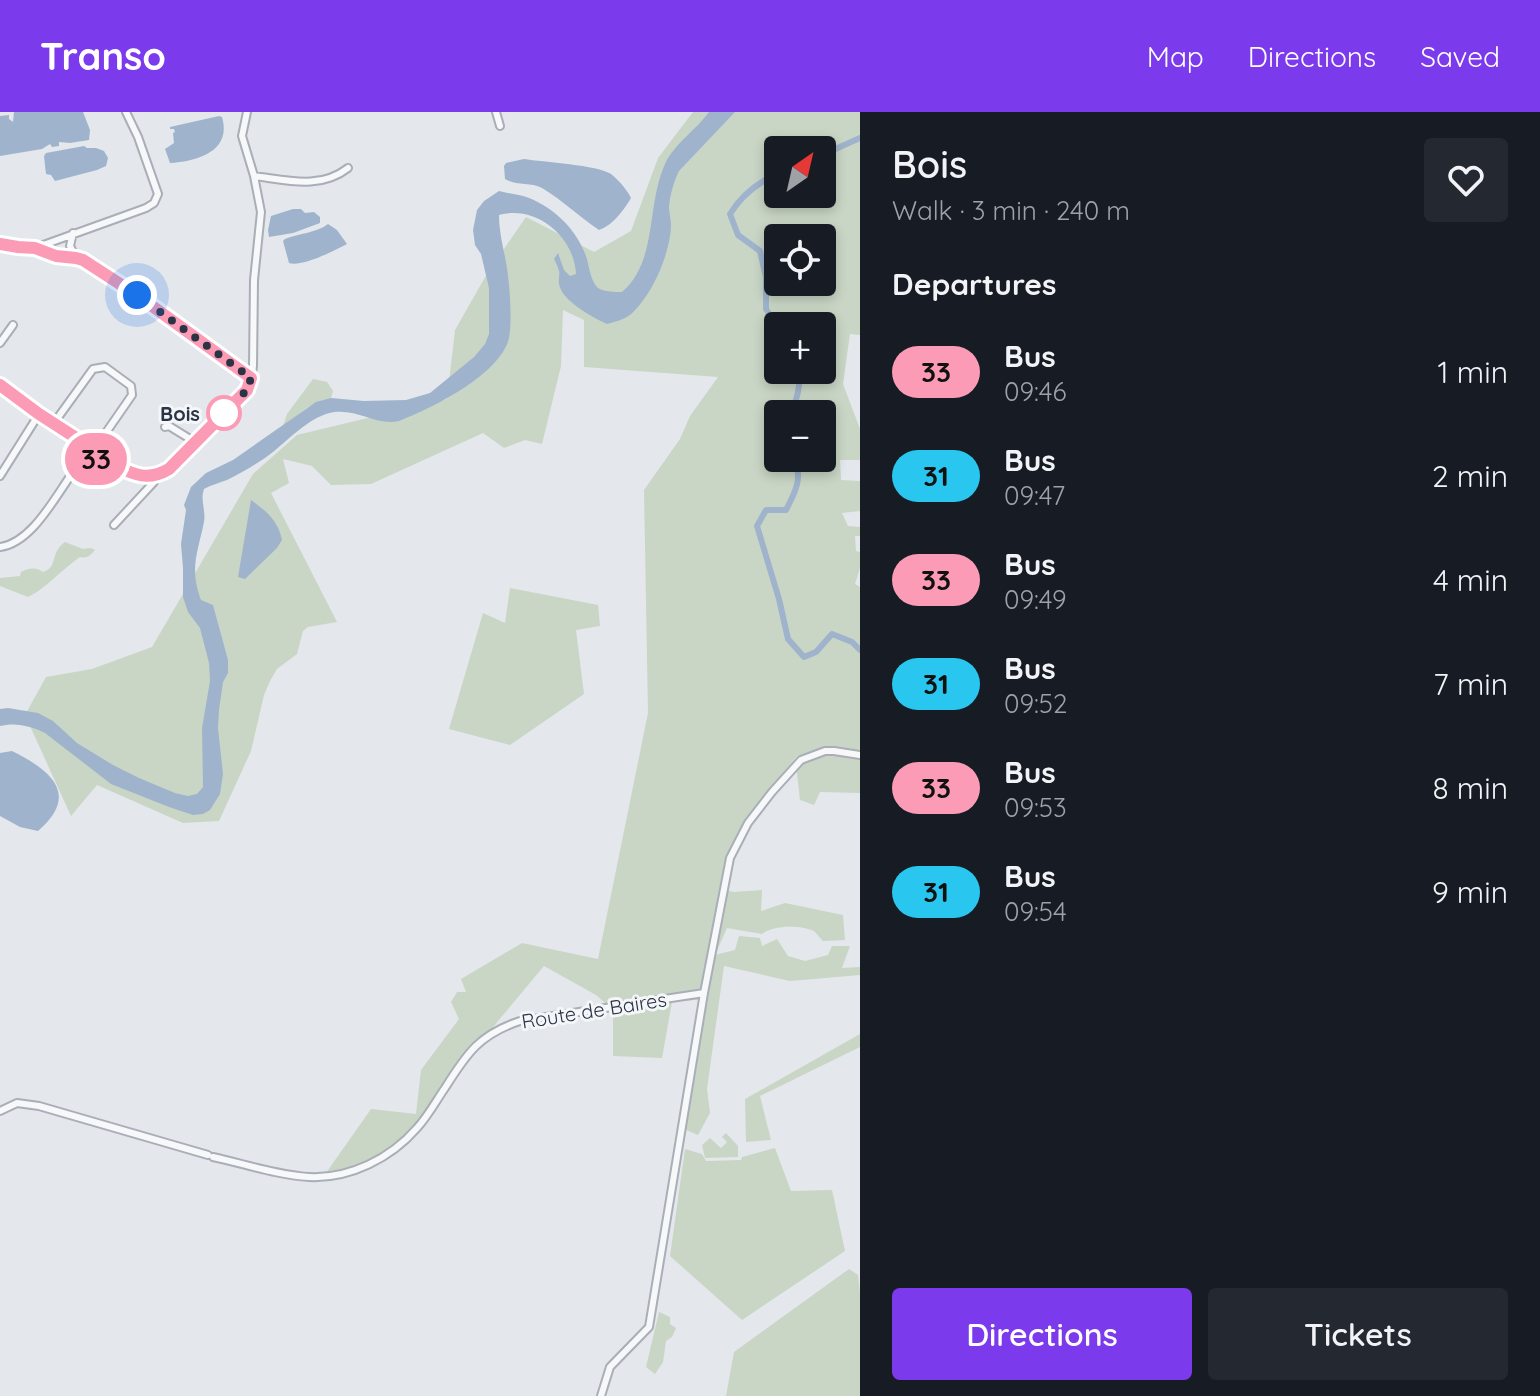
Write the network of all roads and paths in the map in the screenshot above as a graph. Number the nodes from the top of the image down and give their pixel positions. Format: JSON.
{"nodes":[{"id":1,"x":126,"y":112,"type":"edge"},
{"id":2,"x":247,"y":112,"type":"edge"},
{"id":3,"x":496,"y":112,"type":"edge"},
{"id":4,"x":500,"y":126,"type":"dead end"},
{"id":5,"x":348,"y":168,"type":"dead end"},
{"id":6,"x":254,"y":176,"type":"junction"},
{"id":7,"x":73,"y":233,"type":"junction"},
{"id":8,"x":63,"y":237,"type":"junction"},
{"id":9,"x":0,"y":244,"type":"edge"},
{"id":10,"x":35,"y":248,"type":"junction"},
{"id":11,"x":66,"y":257,"type":"junction"},
{"id":12,"x":76,"y":258,"type":"junction"},
{"id":13,"x":13,"y":325,"type":"dead end"},
{"id":14,"x":0,"y":343,"type":"edge"},
{"id":15,"x":251,"y":378,"type":"junction"},
{"id":16,"x":0,"y":385,"type":"edge"},
{"id":17,"x":39,"y":414,"type":"junction"},
{"id":18,"x":54,"y":423,"type":"junction"},
{"id":19,"x":165,"y":427,"type":"dead end"},
{"id":20,"x":195,"y":442,"type":"junction"},
{"id":21,"x":89,"y":447,"type":"junction"},
{"id":22,"x":93,"y":459,"type":"junction"},
{"id":23,"x":0,"y":476,"type":"edge"},
{"id":24,"x":155,"y":476,"type":"junction"},
{"id":25,"x":114,"y":525,"type":"dead end"},
{"id":26,"x":0,"y":547,"type":"edge"},
{"id":27,"x":860,"y":755,"type":"edge"},
{"id":28,"x":704,"y":993,"type":"junction"},
{"id":29,"x":0,"y":1111,"type":"edge"},
{"id":30,"x":600,"y":1395,"type":"edge"}],
"edges":[{"from":1,"to":7,"type":"street"},
{"from":2,"to":6,"type":"street"},
{"from":3,"to":4,"type":"street"},
{"from":5,"to":6,"type":"street"},
{"from":6,"to":15,"type":"street"},
{"from":7,"to":8,"type":"street"},
{"from":7,"to":12,"type":"street"},
{"from":8,"to":10,"type":"street"},
{"from":8,"to":11,"type":"street"},
{"from":9,"to":10,"type":"street"},
{"from":10,"to":11,"type":"street"},
{"from":11,"to":12,"type":"street"},
{"from":12,"to":15,"type":"street"},
{"from":13,"to":14,"type":"street"},
{"from":15,"to":20,"type":"street"},
{"from":16,"to":17,"type":"street"},
{"from":17,"to":18,"type":"street"},
{"from":17,"to":23,"type":"street"},
{"from":18,"to":21,"type":"street"},
{"from":18,"to":21,"type":"street"},
{"from":19,"to":20,"type":"street"},
{"from":20,"to":24,"type":"street"},
{"from":21,"to":22,"type":"street"},
{"from":22,"to":24,"type":"street"},
{"from":22,"to":26,"type":"street"},
{"from":24,"to":25,"type":"street"},
{"from":27,"to":28,"type":"street"},
{"from":28,"to":29,"type":"street","name":"Route de Baires"},
{"from":28,"to":30,"type":"street"}]}
